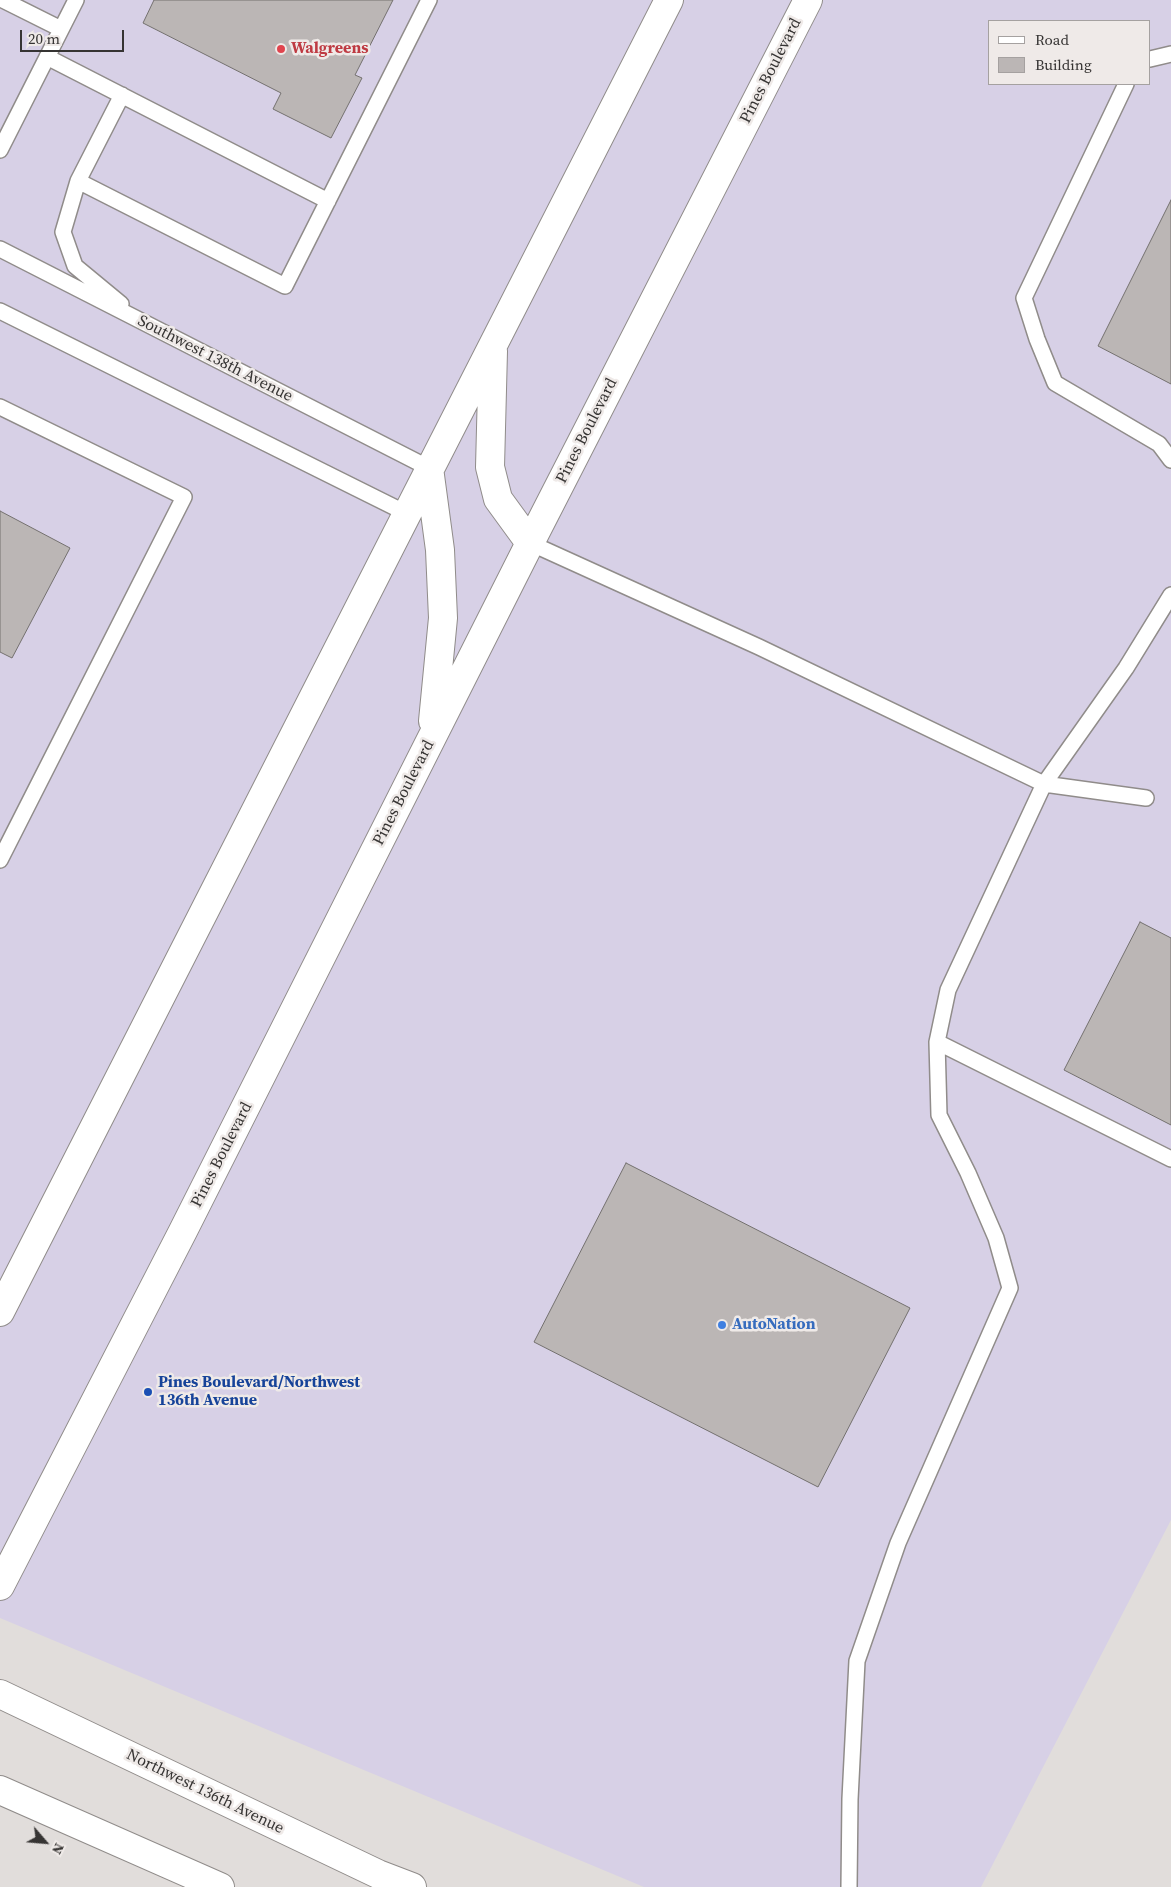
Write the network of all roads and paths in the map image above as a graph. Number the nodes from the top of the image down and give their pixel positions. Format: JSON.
{"nodes":[{"id":1,"x":3,"y":0,"type":"edge"},
{"id":2,"x":76,"y":0,"type":"edge"},
{"id":3,"x":429,"y":0,"type":"edge"},
{"id":4,"x":669,"y":0,"type":"edge"},
{"id":5,"x":808,"y":0,"type":"edge"},
{"id":6,"x":61,"y":29,"type":"junction"},
{"id":7,"x":1171,"y":54,"type":"edge"},
{"id":8,"x":47,"y":57,"type":"junction"},
{"id":9,"x":1151,"y":59,"type":"edge"},
{"id":10,"x":1126,"y":85,"type":"edge"},
{"id":11,"x":122,"y":95,"type":"junction"},
{"id":12,"x":0,"y":150,"type":"edge"},
{"id":13,"x":78,"y":181,"type":"junction"},
{"id":14,"x":328,"y":201,"type":"junction"},
{"id":15,"x":0,"y":249,"type":"edge"},
{"id":16,"x":0,"y":311,"type":"edge"},
{"id":17,"x":146,"y":324,"type":"junction"},
{"id":18,"x":494,"y":343,"type":"junction"},
{"id":19,"x":0,"y":407,"type":"edge"},
{"id":20,"x":1165,"y":445,"type":"edge"},
{"id":21,"x":1171,"y":460,"type":"edge"},
{"id":22,"x":430,"y":468,"type":"junction"},
{"id":23,"x":406,"y":513,"type":"junction"},
{"id":24,"x":530,"y":543,"type":"junction"},
{"id":25,"x":1171,"y":595,"type":"edge"},
{"id":26,"x":431,"y":737,"type":"junction"},
{"id":27,"x":1044,"y":784,"type":"junction"},
{"id":28,"x":1146,"y":798,"type":"dead end"},
{"id":29,"x":0,"y":860,"type":"edge"},
{"id":30,"x":937,"y":1042,"type":"junction"},
{"id":31,"x":1171,"y":1159,"type":"edge"},
{"id":32,"x":0,"y":1312,"type":"edge"},
{"id":33,"x":0,"y":1586,"type":"edge"},
{"id":34,"x":0,"y":1694,"type":"edge"},
{"id":35,"x":0,"y":1790,"type":"edge"},
{"id":36,"x":220,"y":1887,"type":"edge"},
{"id":37,"x":412,"y":1887,"type":"edge"},
{"id":38,"x":849,"y":1887,"type":"edge"}],
"edges":[{"from":1,"to":6,"type":"lane"},
{"from":2,"to":6,"type":"lane"},
{"from":3,"to":14,"type":"lane"},
{"from":4,"to":18,"type":"main road"},
{"from":5,"to":24,"type":"main road","name":"Pines Boulevard"},
{"from":6,"to":8,"type":"lane"},
{"from":7,"to":9,"type":"lane"},
{"from":8,"to":11,"type":"lane"},
{"from":8,"to":12,"type":"lane"},
{"from":10,"to":20,"type":"lane"},
{"from":11,"to":13,"type":"lane"},
{"from":11,"to":14,"type":"lane"},
{"from":13,"to":14,"type":"lane"},
{"from":13,"to":17,"type":"lane"},
{"from":15,"to":17,"type":"lane","name":"Southwest 138th Avenue"},
{"from":16,"to":23,"type":"lane"},
{"from":17,"to":22,"type":"lane","name":"Southwest 138th Avenue"},
{"from":18,"to":22,"type":"main road"},
{"from":18,"to":24,"type":"main road"},
{"from":19,"to":29,"type":"lane"},
{"from":20,"to":21,"type":"lane"},
{"from":22,"to":23,"type":"main road"},
{"from":22,"to":26,"type":"main road"},
{"from":23,"to":32,"type":"main road"},
{"from":24,"to":26,"type":"main road","name":"Pines Boulevard"},
{"from":24,"to":27,"type":"lane"},
{"from":25,"to":27,"type":"lane"},
{"from":26,"to":33,"type":"main road","name":"Pines Boulevard"},
{"from":27,"to":28,"type":"lane"},
{"from":27,"to":30,"type":"lane"},
{"from":30,"to":31,"type":"lane"},
{"from":30,"to":38,"type":"lane"},
{"from":34,"to":37,"type":"main road","name":"Northwest 136th Avenue"},
{"from":35,"to":36,"type":"main road"}]}
